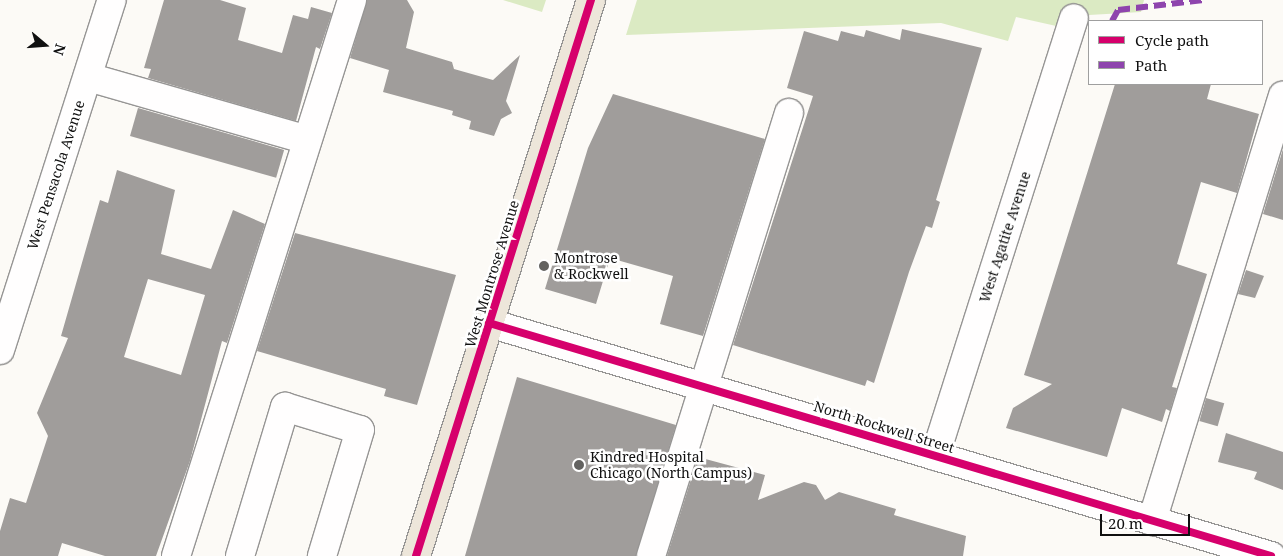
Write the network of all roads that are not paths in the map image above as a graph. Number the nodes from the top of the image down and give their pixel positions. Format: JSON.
{"nodes":[{"id":1,"x":112,"y":0,"type":"edge"},
{"id":2,"x":352,"y":0,"type":"edge"},
{"id":3,"x":589,"y":7,"type":"edge"},
{"id":4,"x":1074,"y":19,"type":"dead end"},
{"id":5,"x":88,"y":76,"type":"junction"},
{"id":6,"x":1283,"y":96,"type":"edge"},
{"id":7,"x":789,"y":113,"type":"dead end"},
{"id":8,"x":307,"y":140,"type":"junction"},
{"id":9,"x":489,"y":323,"type":"junction"},
{"id":10,"x":0,"y":350,"type":"edge"},
{"id":11,"x":704,"y":386,"type":"junction"},
{"id":12,"x":935,"y":456,"type":"junction"},
{"id":13,"x":1152,"y":521,"type":"junction"},
{"id":14,"x":176,"y":556,"type":"edge"},
{"id":15,"x":240,"y":556,"type":"edge"},
{"id":16,"x":322,"y":556,"type":"edge"},
{"id":17,"x":416,"y":556,"type":"edge"},
{"id":18,"x":651,"y":556,"type":"edge"},
{"id":19,"x":1271,"y":556,"type":"edge"}],
"edges":[{"from":1,"to":5,"type":"street","name":"West Pensacola Avenue"},
{"from":2,"to":8,"type":"street"},
{"from":3,"to":9,"type":"main road","name":"West Montrose Avenue"},
{"from":4,"to":12,"type":"street","name":"West Agatite Avenue"},
{"from":5,"to":8,"type":"street"},
{"from":5,"to":10,"type":"street","name":"West Pensacola Avenue"},
{"from":6,"to":13,"type":"street"},
{"from":7,"to":11,"type":"street"},
{"from":8,"to":14,"type":"street"},
{"from":9,"to":11,"type":"street","name":"North Rockwell Street"},
{"from":9,"to":17,"type":"main road","name":"West Montrose Avenue"},
{"from":11,"to":12,"type":"street","name":"North Rockwell Street"},
{"from":11,"to":18,"type":"street"},
{"from":12,"to":13,"type":"street","name":"North Rockwell Street"},
{"from":13,"to":19,"type":"street","name":"North Rockwell Street"},
{"from":15,"to":16,"type":"street"}]}
